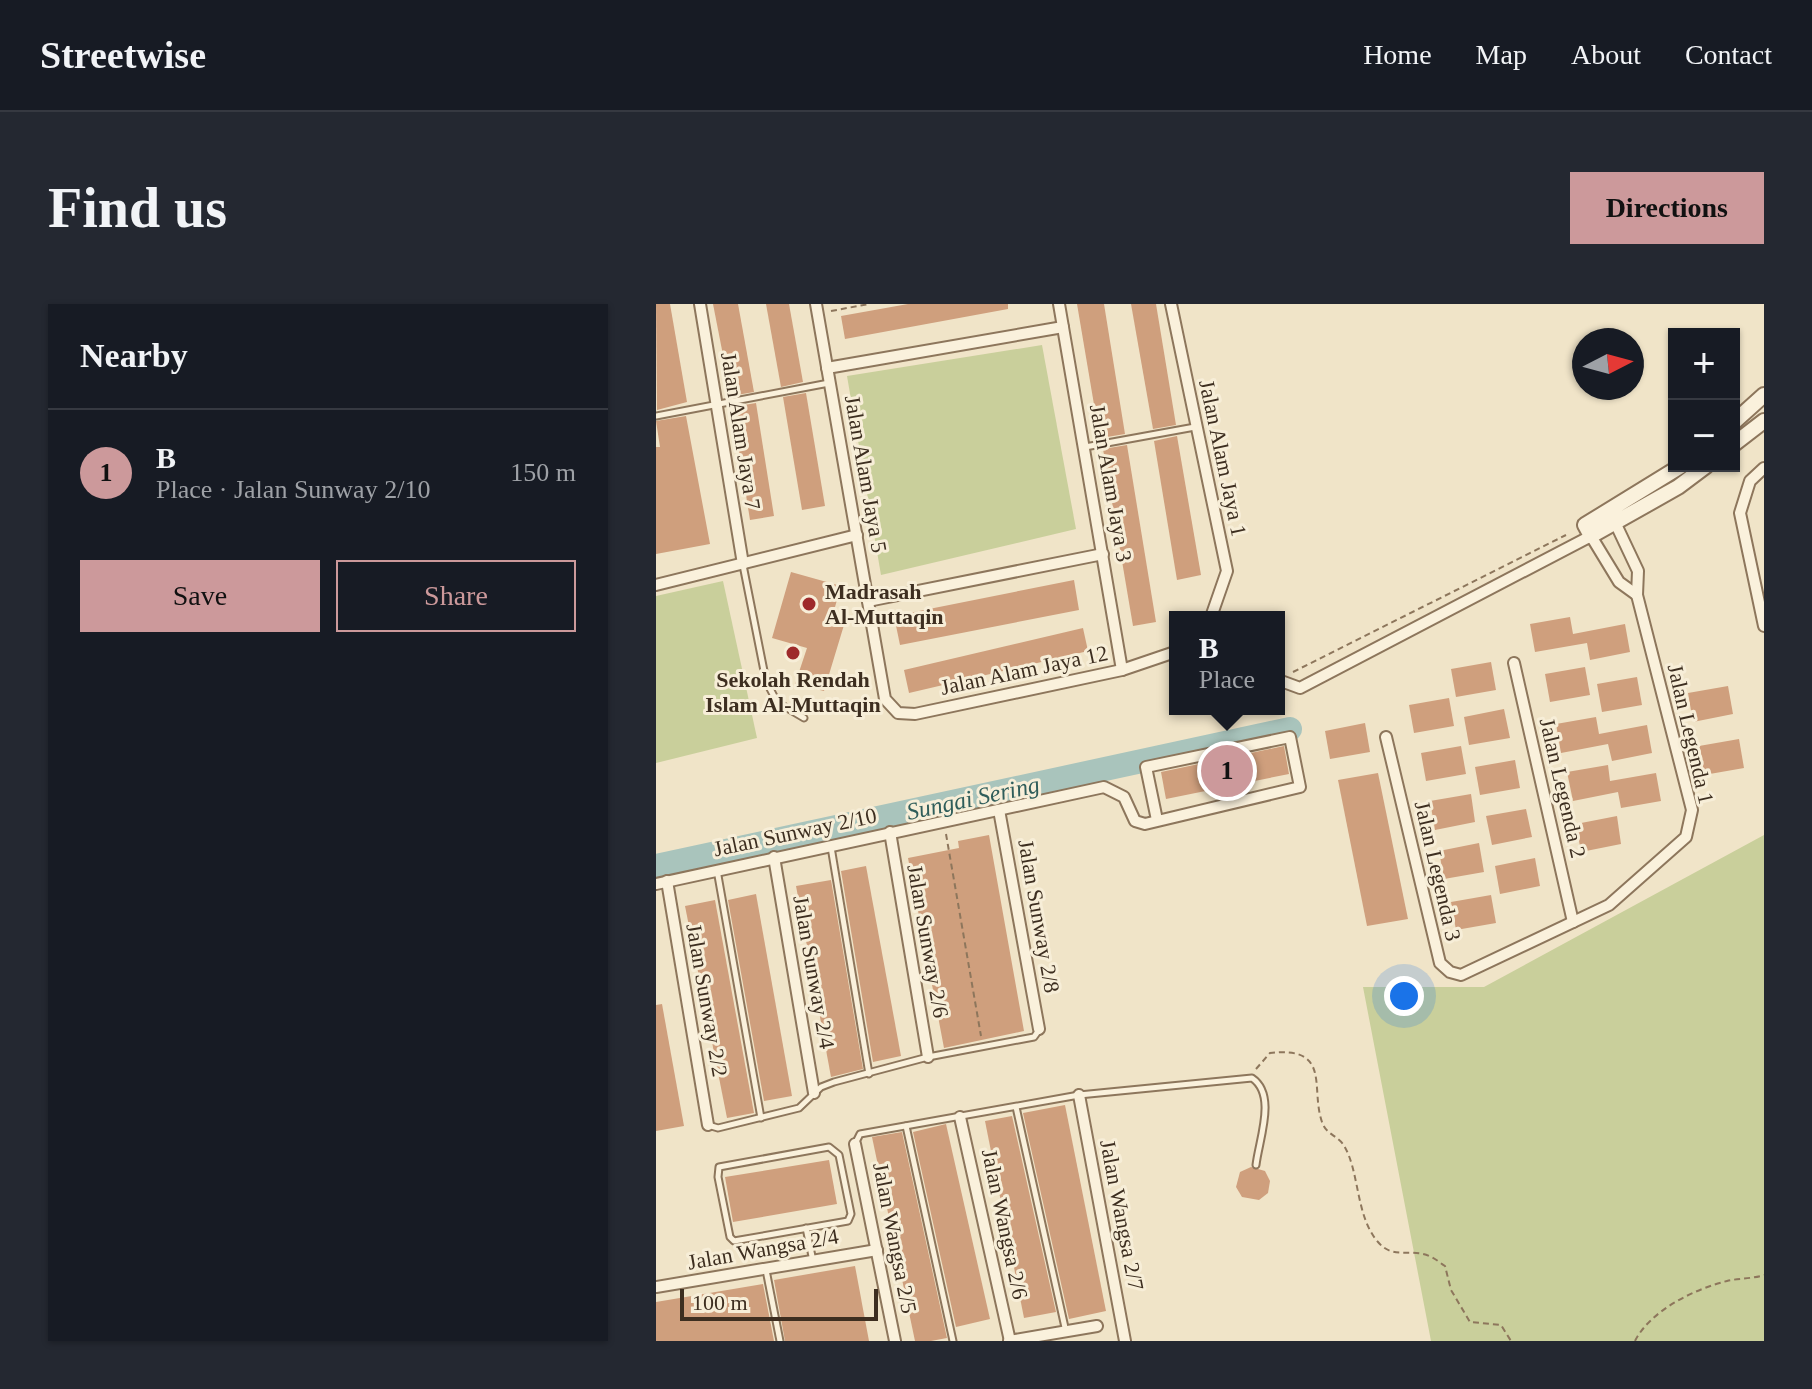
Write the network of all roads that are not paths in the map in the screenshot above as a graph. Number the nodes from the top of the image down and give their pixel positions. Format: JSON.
{"nodes":[{"id":1,"x":700,"y":304,"type":"edge"},
{"id":2,"x":1059,"y":304,"type":"edge"},
{"id":3,"x":1171,"y":304,"type":"edge"},
{"id":4,"x":817,"y":309,"type":"edge"},
{"id":5,"x":1063,"y":327,"type":"junction"},
{"id":6,"x":827,"y":368,"type":"junction"},
{"id":7,"x":829,"y":383,"type":"junction"},
{"id":8,"x":1764,"y":395,"type":"edge"},
{"id":9,"x":717,"y":405,"type":"junction"},
{"id":10,"x":656,"y":416,"type":"edge"},
{"id":11,"x":1740,"y":417,"type":"edge"},
{"id":12,"x":1764,"y":421,"type":"edge"},
{"id":13,"x":1195,"y":427,"type":"junction"},
{"id":14,"x":1740,"y":439,"type":"edge"},
{"id":15,"x":1084,"y":448,"type":"junction"},
{"id":16,"x":1764,"y":468,"type":"edge"},
{"id":17,"x":1673,"y":472,"type":"edge"},
{"id":18,"x":1698,"y":472,"type":"edge"},
{"id":19,"x":1612,"y":516,"type":"junction"},
{"id":20,"x":1588,"y":531,"type":"junction"},
{"id":21,"x":857,"y":535,"type":"junction"},
{"id":22,"x":1103,"y":554,"type":"junction"},
{"id":23,"x":743,"y":564,"type":"junction"},
{"id":24,"x":656,"y":585,"type":"edge"},
{"id":25,"x":1637,"y":595,"type":"junction"},
{"id":26,"x":868,"y":601,"type":"junction"},
{"id":27,"x":1213,"y":611,"type":"edge"},
{"id":28,"x":1764,"y":626,"type":"edge"},
{"id":29,"x":1169,"y":654,"type":"edge"},
{"id":30,"x":1514,"y":663,"type":"dead end"},
{"id":31,"x":1122,"y":670,"type":"junction"},
{"id":32,"x":1285,"y":682,"type":"edge"},
{"id":33,"x":885,"y":699,"type":"joint"},
{"id":34,"x":804,"y":718,"type":"dead end"},
{"id":35,"x":1386,"y":737,"type":"dead end"},
{"id":36,"x":999,"y":810,"type":"junction"},
{"id":37,"x":1157,"y":820,"type":"junction"},
{"id":38,"x":890,"y":832,"type":"junction"},
{"id":39,"x":831,"y":846,"type":"junction"},
{"id":40,"x":774,"y":857,"type":"junction"},
{"id":41,"x":717,"y":869,"type":"junction"},
{"id":42,"x":661,"y":882,"type":"edge"},
{"id":43,"x":1573,"y":922,"type":"junction"},
{"id":44,"x":1039,"y":1029,"type":"joint"},
{"id":45,"x":928,"y":1057,"type":"junction"},
{"id":46,"x":869,"y":1074,"type":"junction"},
{"id":47,"x":814,"y":1093,"type":"junction"},
{"id":48,"x":1079,"y":1095,"type":"junction"},
{"id":49,"x":1016,"y":1107,"type":"junction"},
{"id":50,"x":960,"y":1117,"type":"junction"},
{"id":51,"x":761,"y":1118,"type":"junction"},
{"id":52,"x":708,"y":1125,"type":"joint"},
{"id":53,"x":906,"y":1126,"type":"junction"},
{"id":54,"x":855,"y":1144,"type":"joint"},
{"id":55,"x":1256,"y":1165,"type":"dead end"},
{"id":56,"x":806,"y":1228,"type":"junction"},
{"id":57,"x":877,"y":1250,"type":"junction"},
{"id":58,"x":813,"y":1261,"type":"junction"},
{"id":59,"x":766,"y":1269,"type":"junction"},
{"id":60,"x":656,"y":1287,"type":"edge"},
{"id":61,"x":1097,"y":1326,"type":"dead end"},
{"id":62,"x":1066,"y":1332,"type":"junction"},
{"id":63,"x":780,"y":1341,"type":"edge"},
{"id":64,"x":895,"y":1341,"type":"edge"},
{"id":65,"x":953,"y":1341,"type":"edge"},
{"id":66,"x":1010,"y":1341,"type":"edge"},
{"id":67,"x":1125,"y":1341,"type":"edge"}],
"edges":[{"from":1,"to":9,"type":"street","name":"Jalan Alam Jaya 7"},
{"from":2,"to":5,"type":"street","name":"Jalan Alam Jaya 3"},
{"from":3,"to":13,"type":"street","name":"Jalan Alam Jaya 1"},
{"from":4,"to":6,"type":"street","name":"Jalan Alam Jaya 5"},
{"from":5,"to":6,"type":"street"},
{"from":5,"to":15,"type":"street","name":"Jalan Alam Jaya 3"},
{"from":6,"to":7,"type":"street","name":"Jalan Alam Jaya 5"},
{"from":7,"to":9,"type":"lane"},
{"from":7,"to":21,"type":"street","name":"Jalan Alam Jaya 5"},
{"from":8,"to":11,"type":"street"},
{"from":9,"to":10,"type":"lane"},
{"from":9,"to":23,"type":"street","name":"Jalan Alam Jaya 7"},
{"from":12,"to":14,"type":"street"},
{"from":13,"to":15,"type":"lane"},
{"from":13,"to":27,"type":"street","name":"Jalan Alam Jaya 1"},
{"from":15,"to":22,"type":"street","name":"Jalan Alam Jaya 3"},
{"from":16,"to":28,"type":"street"},
{"from":17,"to":19,"type":"street"},
{"from":18,"to":19,"type":"street"},
{"from":19,"to":20,"type":"street"},
{"from":19,"to":25,"type":"street","name":"Jalan Legenda 1"},
{"from":20,"to":25,"type":"street"},
{"from":20,"to":32,"type":"street"},
{"from":21,"to":23,"type":"street"},
{"from":21,"to":26,"type":"street","name":"Jalan Alam Jaya 5"},
{"from":22,"to":26,"type":"street"},
{"from":22,"to":31,"type":"street","name":"Jalan Alam Jaya 3"},
{"from":23,"to":24,"type":"street"},
{"from":23,"to":34,"type":"lane"},
{"from":25,"to":43,"type":"street","name":"Jalan Legenda 1"},
{"from":26,"to":33,"type":"street","name":"Jalan Alam Jaya 5"},
{"from":29,"to":31,"type":"street","name":"Jalan Alam Jaya 12"},
{"from":30,"to":43,"type":"street","name":"Jalan Legenda 2"},
{"from":31,"to":33,"type":"street","name":"Jalan Alam Jaya 12"},
{"from":35,"to":43,"type":"street","name":"Jalan Legenda 3"},
{"from":36,"to":37,"type":"street","name":"Jalan Sunway 2/10"},
{"from":36,"to":38,"type":"street","name":"Jalan Sunway 2/10"},
{"from":36,"to":44,"type":"street","name":"Jalan Sunway 2/8"},
{"from":37,"to":37,"type":"street"},
{"from":38,"to":39,"type":"street","name":"Jalan Sunway 2/10"},
{"from":38,"to":45,"type":"street","name":"Jalan Sunway 2/6"},
{"from":39,"to":40,"type":"street","name":"Jalan Sunway 2/10"},
{"from":39,"to":46,"type":"lane"},
{"from":40,"to":41,"type":"street","name":"Jalan Sunway 2/10"},
{"from":40,"to":47,"type":"street","name":"Jalan Sunway 2/4"},
{"from":41,"to":42,"type":"street","name":"Jalan Sunway 2/10"},
{"from":41,"to":51,"type":"lane"},
{"from":42,"to":52,"type":"street","name":"Jalan Sunway 2/2"},
{"from":44,"to":45,"type":"lane"},
{"from":45,"to":46,"type":"lane"},
{"from":46,"to":47,"type":"lane"},
{"from":47,"to":51,"type":"lane"},
{"from":48,"to":49,"type":"lane"},
{"from":48,"to":55,"type":"lane"},
{"from":48,"to":67,"type":"street","name":"Jalan Wangsa 2/7"},
{"from":49,"to":50,"type":"lane"},
{"from":49,"to":62,"type":"lane"},
{"from":50,"to":53,"type":"lane"},
{"from":50,"to":66,"type":"street","name":"Jalan Wangsa 2/6"},
{"from":51,"to":52,"type":"lane"},
{"from":53,"to":54,"type":"lane"},
{"from":53,"to":65,"type":"lane"},
{"from":54,"to":57,"type":"street","name":"Jalan Wangsa 2/5"},
{"from":56,"to":56,"type":"lane"},
{"from":56,"to":58,"type":"lane"},
{"from":57,"to":58,"type":"street","name":"Jalan Wangsa 2/4"},
{"from":57,"to":64,"type":"street","name":"Jalan Wangsa 2/5"},
{"from":58,"to":59,"type":"street","name":"Jalan Wangsa 2/4"},
{"from":59,"to":60,"type":"street","name":"Jalan Wangsa 2/4"},
{"from":59,"to":63,"type":"lane"},
{"from":61,"to":62,"type":"street"},
{"from":62,"to":66,"type":"street"}]}
